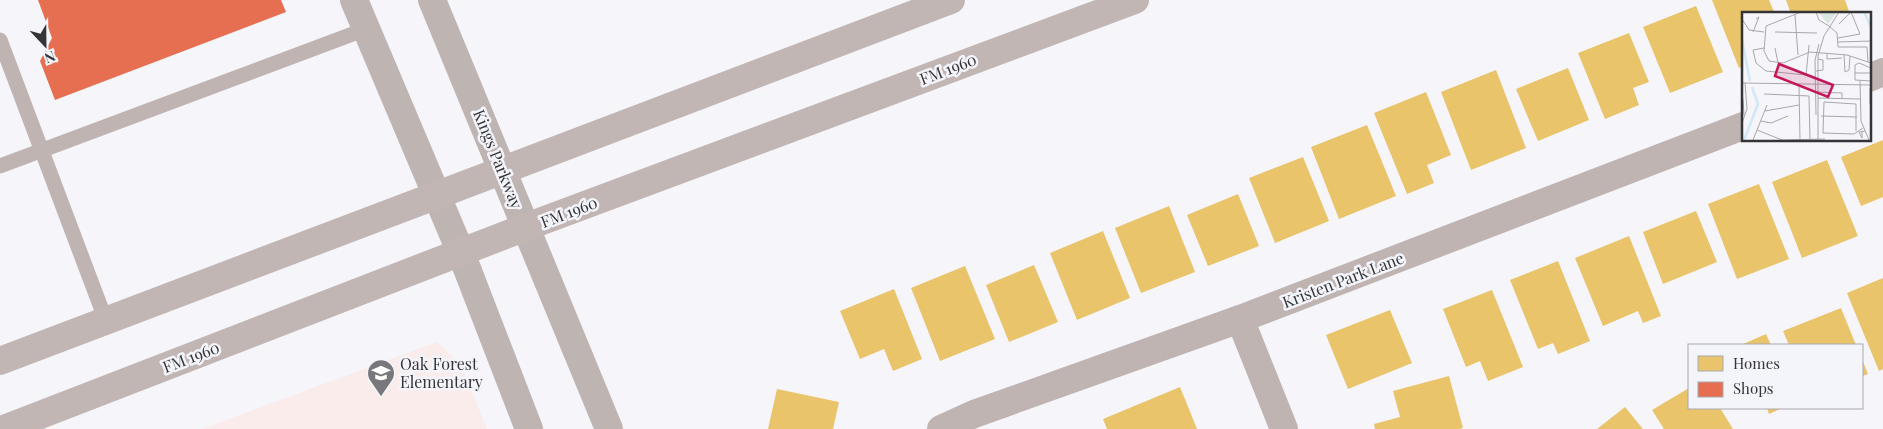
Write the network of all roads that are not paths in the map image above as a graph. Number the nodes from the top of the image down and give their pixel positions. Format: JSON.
{"nodes":[{"id":1,"x":354,"y":0,"type":"edge"},
{"id":2,"x":432,"y":0,"type":"edge"},
{"id":3,"x":951,"y":0,"type":"edge"},
{"id":4,"x":1136,"y":0,"type":"edge"},
{"id":5,"x":366,"y":29,"type":"junction"},
{"id":6,"x":0,"y":40,"type":"edge"},
{"id":7,"x":1883,"y":72,"type":"edge"},
{"id":8,"x":1870,"y":78,"type":"edge"},
{"id":9,"x":1742,"y":126,"type":"edge"},
{"id":10,"x":42,"y":150,"type":"junction"},
{"id":11,"x":0,"y":166,"type":"edge"},
{"id":12,"x":503,"y":171,"type":"junction"},
{"id":13,"x":437,"y":196,"type":"junction"},
{"id":14,"x":526,"y":228,"type":"junction"},
{"id":15,"x":461,"y":253,"type":"junction"},
{"id":16,"x":1240,"y":319,"type":"junction"},
{"id":17,"x":106,"y":321,"type":"junction"},
{"id":18,"x":0,"y":361,"type":"edge"},
{"id":19,"x":4,"y":429,"type":"edge"},
{"id":20,"x":529,"y":429,"type":"edge"},
{"id":21,"x":609,"y":429,"type":"edge"},
{"id":22,"x":941,"y":429,"type":"edge"},
{"id":23,"x":1284,"y":429,"type":"edge"}],
"edges":[{"from":1,"to":5,"type":"street"},
{"from":2,"to":12,"type":"street","name":"Kings Parkway"},
{"from":3,"to":12,"type":"main road"},
{"from":4,"to":14,"type":"main road","name":"FM 1960","number":"FM 1960"},
{"from":5,"to":10,"type":"lane"},
{"from":5,"to":13,"type":"street"},
{"from":6,"to":10,"type":"lane"},
{"from":7,"to":8,"type":"street"},
{"from":9,"to":16,"type":"street","name":"Kristen Park Lane"},
{"from":10,"to":11,"type":"lane"},
{"from":10,"to":17,"type":"lane"},
{"from":12,"to":13,"type":"main road"},
{"from":12,"to":14,"type":"street","name":"Kings Parkway"},
{"from":13,"to":15,"type":"street"},
{"from":13,"to":17,"type":"main road"},
{"from":14,"to":15,"type":"main road","name":"FM 1960","number":"FM 1960"},
{"from":14,"to":21,"type":"street","name":"Kings Parkway"},
{"from":15,"to":19,"type":"main road","name":"FM 1960","number":"FM 1960"},
{"from":15,"to":20,"type":"street"},
{"from":16,"to":22,"type":"street","name":"Kristen Park Lane"},
{"from":16,"to":23,"type":"street"},
{"from":17,"to":18,"type":"main road"}]}
